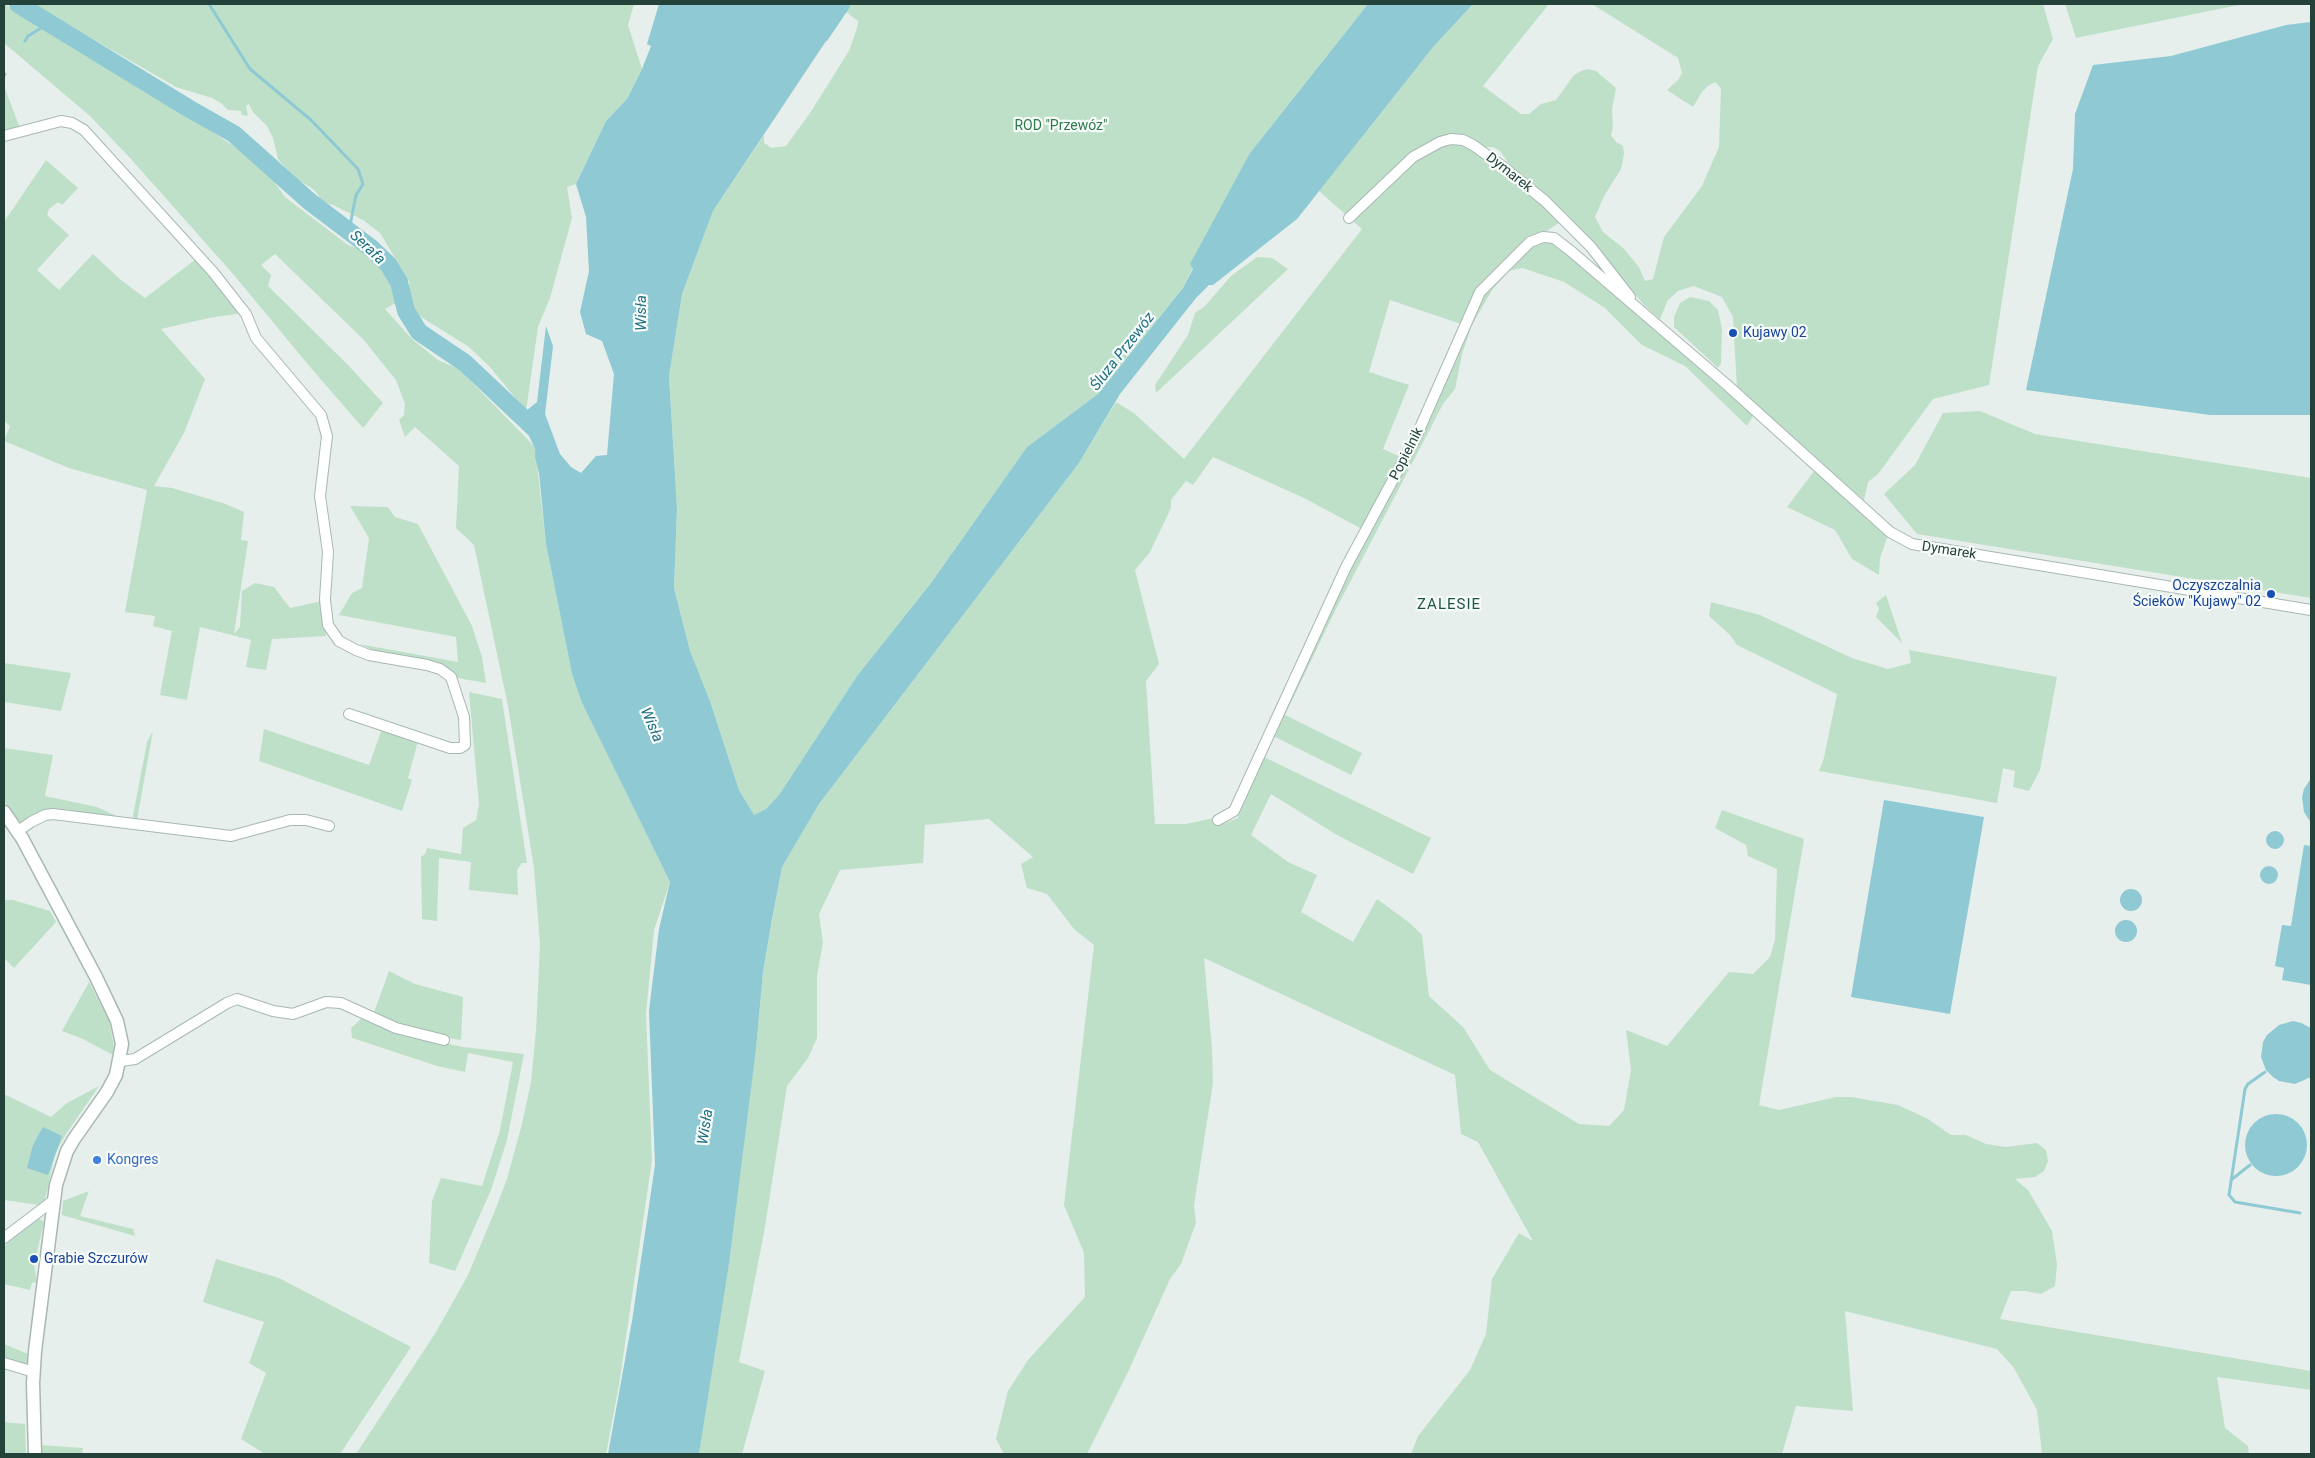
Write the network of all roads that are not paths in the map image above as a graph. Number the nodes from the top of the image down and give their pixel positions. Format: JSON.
{"nodes":[{"id":1,"x":4,"y":136,"type":"edge"},
{"id":2,"x":1348,"y":218,"type":"dead end"},
{"id":3,"x":1647,"y":317,"type":"junction"},
{"id":4,"x":1662,"y":331,"type":"joint"},
{"id":5,"x":2311,"y":610,"type":"edge"},
{"id":6,"x":349,"y":714,"type":"dead end"},
{"id":7,"x":4,"y":812,"type":"edge"},
{"id":8,"x":1218,"y":820,"type":"dead end"},
{"id":9,"x":330,"y":826,"type":"dead end"},
{"id":10,"x":18,"y":831,"type":"junction"},
{"id":11,"x":444,"y":1040,"type":"dead end"},
{"id":12,"x":121,"y":1061,"type":"junction"},
{"id":13,"x":54,"y":1200,"type":"junction"},
{"id":14,"x":4,"y":1238,"type":"edge"},
{"id":15,"x":4,"y":1363,"type":"edge"},
{"id":16,"x":34,"y":1372,"type":"junction"},
{"id":17,"x":35,"y":1454,"type":"edge"}],
"edges":[{"from":1,"to":6,"type":"street"},
{"from":2,"to":3,"type":"street","name":"Dymarek"},
{"from":3,"to":4,"type":"street","name":"Popielnik"},
{"from":3,"to":8,"type":"street","name":"Popielnik"},
{"from":4,"to":5,"type":"street","name":"Dymarek"},
{"from":7,"to":10,"type":"street"},
{"from":9,"to":10,"type":"street"},
{"from":10,"to":12,"type":"street"},
{"from":11,"to":12,"type":"street"},
{"from":12,"to":13,"type":"street"},
{"from":13,"to":14,"type":"street"},
{"from":13,"to":16,"type":"street"},
{"from":15,"to":16,"type":"street"},
{"from":16,"to":17,"type":"street"}]}
